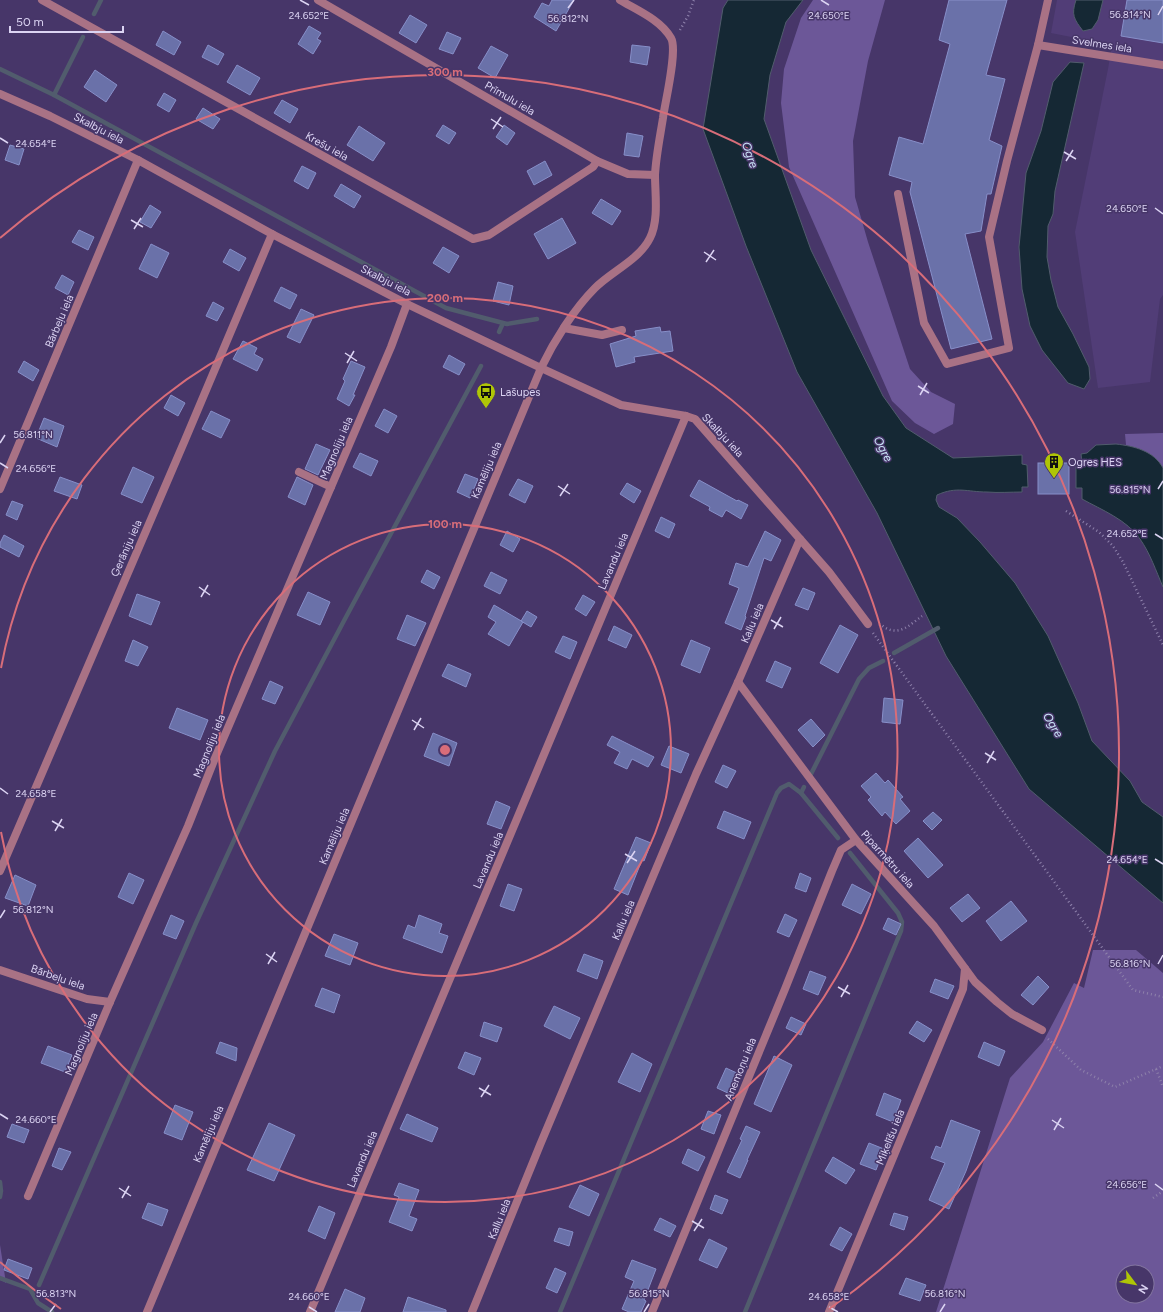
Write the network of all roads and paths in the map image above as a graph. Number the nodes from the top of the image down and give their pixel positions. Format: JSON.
{"nodes":[{"id":1,"x":42,"y":0,"type":"edge"},
{"id":2,"x":318,"y":0,"type":"edge"},
{"id":3,"x":620,"y":0,"type":"edge"},
{"id":4,"x":694,"y":0,"type":"edge"},
{"id":5,"x":1048,"y":0,"type":"edge"},
{"id":6,"x":672,"y":42,"type":"junction"},
{"id":7,"x":1038,"y":45,"type":"junction"},
{"id":8,"x":1163,"y":65,"type":"edge"},
{"id":9,"x":1,"y":96,"type":"edge"},
{"id":10,"x":138,"y":160,"type":"junction"},
{"id":11,"x":596,"y":161,"type":"junction"},
{"id":12,"x":655,"y":174,"type":"junction"},
{"id":13,"x":898,"y":194,"type":"dead end"},
{"id":14,"x":272,"y":234,"type":"junction"},
{"id":15,"x":408,"y":304,"type":"junction"},
{"id":16,"x":564,"y":328,"type":"junction"},
{"id":17,"x":622,"y":330,"type":"dead end"},
{"id":18,"x":541,"y":368,"type":"junction"},
{"id":19,"x":686,"y":416,"type":"junction"},
{"id":20,"x":299,"y":472,"type":"dead end"},
{"id":21,"x":331,"y":487,"type":"junction"},
{"id":22,"x":0,"y":489,"type":"edge"},
{"id":23,"x":1066,"y":511,"type":"dead end"},
{"id":24,"x":800,"y":539,"type":"junction"},
{"id":25,"x":922,"y":616,"type":"dead end"},
{"id":26,"x":867,"y":622,"type":"junction"},
{"id":27,"x":1163,"y":645,"type":"edge"},
{"id":28,"x":738,"y":682,"type":"junction"},
{"id":29,"x":856,"y":840,"type":"junction"},
{"id":30,"x":0,"y":870,"type":"edge"},
{"id":31,"x":965,"y":969,"type":"junction"},
{"id":32,"x":0,"y":970,"type":"edge"},
{"id":33,"x":1163,"y":997,"type":"edge"},
{"id":34,"x":110,"y":1002,"type":"junction"},
{"id":35,"x":1042,"y":1030,"type":"joint"},
{"id":36,"x":1163,"y":1066,"type":"edge"},
{"id":37,"x":1156,"y":1069,"type":"junction"},
{"id":38,"x":1163,"y":1087,"type":"edge"},
{"id":39,"x":1163,"y":1191,"type":"edge"},
{"id":40,"x":28,"y":1196,"type":"dead end"},
{"id":41,"x":1153,"y":1198,"type":"dead end"},
{"id":42,"x":147,"y":1312,"type":"edge"},
{"id":43,"x":310,"y":1312,"type":"edge"},
{"id":44,"x":472,"y":1312,"type":"edge"},
{"id":45,"x":652,"y":1312,"type":"edge"},
{"id":46,"x":829,"y":1312,"type":"edge"}],
"edges":[{"from":1,"to":11,"type":"street","name":"Krešu iela"},
{"from":2,"to":11,"type":"street","name":"Prīmulu iela"},
{"from":3,"to":6,"type":"street"},
{"from":4,"to":6,"type":"path"},
{"from":5,"to":7,"type":"street"},
{"from":6,"to":12,"type":"street","name":"Kamēliju iela"},
{"from":7,"to":8,"type":"street","name":"Svelmes iela"},
{"from":7,"to":13,"type":"street"},
{"from":9,"to":10,"type":"street","name":"Skalbju iela"},
{"from":10,"to":14,"type":"street","name":"Skalbju iela"},
{"from":10,"to":22,"type":"street","name":"Bārbeļu iela"},
{"from":11,"to":12,"type":"street","name":"Prīmulu iela"},
{"from":12,"to":16,"type":"street","name":"Kamēliju iela"},
{"from":14,"to":15,"type":"street","name":"Skalbju iela"},
{"from":14,"to":30,"type":"street","name":"Ģerāniju iela"},
{"from":15,"to":18,"type":"street","name":"Skalbju iela"},
{"from":15,"to":21,"type":"street","name":"Magnoliju iela"},
{"from":16,"to":17,"type":"street"},
{"from":16,"to":18,"type":"street","name":"Kamēliju iela"},
{"from":18,"to":19,"type":"street","name":"Skalbju iela"},
{"from":18,"to":42,"type":"street","name":"Kamēliju iela"},
{"from":19,"to":24,"type":"street","name":"Skalbju iela"},
{"from":19,"to":43,"type":"street","name":"Lavandu iela"},
{"from":20,"to":21,"type":"street"},
{"from":21,"to":34,"type":"street","name":"Magnoliju iela"},
{"from":23,"to":27,"type":"path"},
{"from":24,"to":26,"type":"street","name":"Skalbju iela"},
{"from":24,"to":28,"type":"street","name":"Kallu iela"},
{"from":25,"to":26,"type":"path"},
{"from":26,"to":33,"type":"path"},
{"from":28,"to":29,"type":"street","name":"Piparmētru iela"},
{"from":28,"to":44,"type":"street","name":"Kallu iela"},
{"from":29,"to":31,"type":"street","name":"Piparmētru iela"},
{"from":29,"to":45,"type":"street","name":"Anemoņu iela"},
{"from":31,"to":35,"type":"street","name":"Piparmētru iela"},
{"from":31,"to":46,"type":"street","name":"Miķelīšu iela"},
{"from":32,"to":34,"type":"street","name":"Bārbeļu iela"},
{"from":34,"to":40,"type":"street","name":"Magnoliju iela"},
{"from":35,"to":37,"type":"path"},
{"from":36,"to":37,"type":"path"},
{"from":37,"to":38,"type":"path"},
{"from":39,"to":41,"type":"path"}]}
